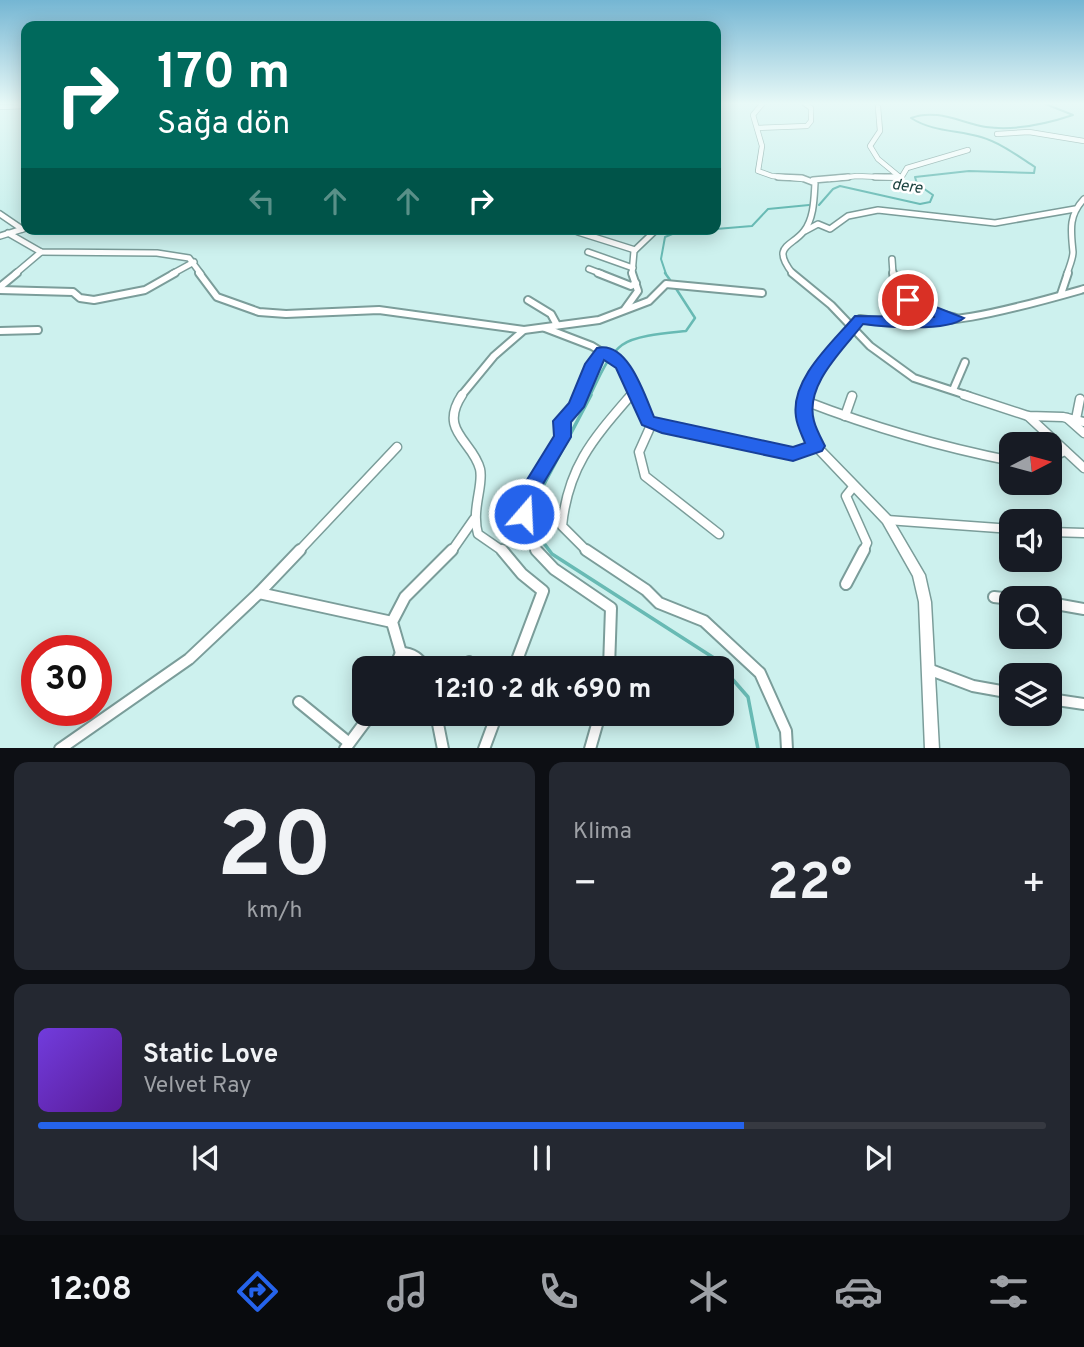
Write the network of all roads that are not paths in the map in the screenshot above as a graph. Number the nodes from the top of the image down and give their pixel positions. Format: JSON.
{"nodes":[{"id":1,"x":760,"y":138,"type":"edge"},
{"id":2,"x":875,"y":138,"type":"edge"},
{"id":3,"x":968,"y":150,"type":"dead end"},
{"id":4,"x":901,"y":178,"type":"junction"},
{"id":5,"x":813,"y":180,"type":"junction"},
{"id":6,"x":1084,"y":199,"type":"edge"},
{"id":7,"x":1075,"y":209,"type":"junction"},
{"id":8,"x":0,"y":214,"type":"edge"},
{"id":9,"x":21,"y":227,"type":"edge"},
{"id":10,"x":21,"y":230,"type":"edge"},
{"id":11,"x":804,"y":232,"type":"junction"},
{"id":12,"x":8,"y":233,"type":"junction"},
{"id":13,"x":588,"y":235,"type":"edge"},
{"id":14,"x":651,"y":235,"type":"edge"},
{"id":15,"x":0,"y":236,"type":"edge"},
{"id":16,"x":635,"y":250,"type":"junction"},
{"id":17,"x":41,"y":252,"type":"junction"},
{"id":18,"x":588,"y":252,"type":"dead end"},
{"id":19,"x":892,"y":259,"type":"dead end"},
{"id":20,"x":194,"y":262,"type":"junction"},
{"id":21,"x":633,"y":268,"type":"junction"},
{"id":22,"x":589,"y":269,"type":"dead end"},
{"id":23,"x":636,"y":284,"type":"junction"},
{"id":24,"x":0,"y":288,"type":"edge"},
{"id":25,"x":1080,"y":289,"type":"edge"},
{"id":26,"x":762,"y":293,"type":"dead end"},
{"id":27,"x":1062,"y":294,"type":"junction"},
{"id":28,"x":1084,"y":296,"type":"edge"},
{"id":29,"x":528,"y":300,"type":"dead end"},
{"id":30,"x":625,"y":309,"type":"junction"},
{"id":31,"x":956,"y":318,"type":"junction"},
{"id":32,"x":557,"y":325,"type":"junction"},
{"id":33,"x":544,"y":328,"type":"junction"},
{"id":34,"x":851,"y":328,"type":"junction"},
{"id":35,"x":38,"y":330,"type":"dead end"},
{"id":36,"x":524,"y":330,"type":"junction"},
{"id":37,"x":0,"y":331,"type":"edge"},
{"id":38,"x":605,"y":353,"type":"junction"},
{"id":39,"x":965,"y":362,"type":"dead end"},
{"id":40,"x":953,"y":390,"type":"junction"},
{"id":41,"x":634,"y":391,"type":"junction"},
{"id":42,"x":852,"y":396,"type":"dead end"},
{"id":43,"x":1080,"y":399,"type":"dead end"},
{"id":44,"x":806,"y":401,"type":"junction"},
{"id":45,"x":845,"y":416,"type":"junction"},
{"id":46,"x":1028,"y":416,"type":"junction"},
{"id":47,"x":1066,"y":417,"type":"junction"},
{"id":48,"x":1080,"y":420,"type":"edge"},
{"id":49,"x":652,"y":423,"type":"junction"},
{"id":50,"x":1084,"y":433,"type":"edge"},
{"id":51,"x":816,"y":446,"type":"junction"},
{"id":52,"x":397,"y":447,"type":"dead end"},
{"id":53,"x":1065,"y":451,"type":"junction"},
{"id":54,"x":1062,"y":452,"type":"edge"},
{"id":55,"x":999,"y":458,"type":"edge"},
{"id":56,"x":1084,"y":468,"type":"edge"},
{"id":57,"x":854,"y":486,"type":"junction"},
{"id":58,"x":474,"y":520,"type":"junction"},
{"id":59,"x":887,"y":520,"type":"junction"},
{"id":60,"x":999,"y":528,"type":"edge"},
{"id":61,"x":1062,"y":532,"type":"edge"},
{"id":62,"x":1084,"y":533,"type":"edge"},
{"id":63,"x":719,"y":534,"type":"dead end"},
{"id":64,"x":846,"y":584,"type":"dead end"},
{"id":65,"x":259,"y":593,"type":"junction"},
{"id":66,"x":994,"y":597,"type":"dead end"},
{"id":67,"x":999,"y":598,"type":"edge"},
{"id":68,"x":1062,"y":605,"type":"edge"},
{"id":69,"x":1084,"y":609,"type":"edge"},
{"id":70,"x":392,"y":622,"type":"junction"},
{"id":71,"x":401,"y":653,"type":"junction"},
{"id":72,"x":400,"y":656,"type":"edge"},
{"id":73,"x":415,"y":656,"type":"edge"},
{"id":74,"x":519,"y":656,"type":"edge"},
{"id":75,"x":609,"y":656,"type":"edge"},
{"id":76,"x":927,"y":669,"type":"junction"},
{"id":77,"x":999,"y":691,"type":"edge"},
{"id":78,"x":1062,"y":701,"type":"edge"},
{"id":79,"x":299,"y":702,"type":"dead end"},
{"id":80,"x":1084,"y":704,"type":"edge"},
{"id":81,"x":361,"y":726,"type":"edge"},
{"id":82,"x":438,"y":726,"type":"edge"},
{"id":83,"x":492,"y":726,"type":"edge"},
{"id":84,"x":596,"y":726,"type":"edge"},
{"id":85,"x":346,"y":745,"type":"edge"},
{"id":86,"x":60,"y":748,"type":"edge"},
{"id":87,"x":443,"y":748,"type":"edge"},
{"id":88,"x":484,"y":748,"type":"edge"},
{"id":89,"x":590,"y":748,"type":"edge"},
{"id":90,"x":787,"y":748,"type":"edge"},
{"id":91,"x":932,"y":748,"type":"edge"}],
"edges":[{"from":1,"to":5,"type":"street"},
{"from":2,"to":4,"type":"street"},
{"from":3,"to":4,"type":"street"},
{"from":4,"to":5,"type":"street"},
{"from":5,"to":11,"type":"street"},
{"from":6,"to":7,"type":"street"},
{"from":7,"to":11,"type":"street"},
{"from":7,"to":27,"type":"street"},
{"from":8,"to":9,"type":"street"},
{"from":10,"to":12,"type":"street"},
{"from":11,"to":34,"type":"street"},
{"from":12,"to":15,"type":"street"},
{"from":12,"to":17,"type":"street"},
{"from":13,"to":16,"type":"street"},
{"from":14,"to":16,"type":"street"},
{"from":16,"to":21,"type":"street"},
{"from":17,"to":20,"type":"street"},
{"from":17,"to":24,"type":"street"},
{"from":18,"to":21,"type":"street"},
{"from":19,"to":31,"type":"street"},
{"from":20,"to":24,"type":"street"},
{"from":20,"to":36,"type":"street"},
{"from":21,"to":23,"type":"street"},
{"from":22,"to":23,"type":"street"},
{"from":23,"to":30,"type":"street"},
{"from":25,"to":27,"type":"street"},
{"from":25,"to":28,"type":"street"},
{"from":26,"to":30,"type":"street"},
{"from":27,"to":31,"type":"street"},
{"from":29,"to":32,"type":"street"},
{"from":30,"to":32,"type":"street"},
{"from":31,"to":34,"type":"street"},
{"from":32,"to":33,"type":"street"},
{"from":33,"to":36,"type":"street"},
{"from":33,"to":38,"type":"street"},
{"from":34,"to":40,"type":"street"},
{"from":34,"to":44,"type":"street"},
{"from":35,"to":37,"type":"street"},
{"from":36,"to":58,"type":"street"},
{"from":38,"to":41,"type":"street"},
{"from":38,"to":75,"type":"street"},
{"from":39,"to":40,"type":"street"},
{"from":40,"to":46,"type":"street"},
{"from":41,"to":49,"type":"street"},
{"from":41,"to":90,"type":"street"},
{"from":42,"to":45,"type":"street"},
{"from":43,"to":48,"type":"street"},
{"from":44,"to":45,"type":"street"},
{"from":44,"to":51,"type":"street"},
{"from":45,"to":55,"type":"street"},
{"from":46,"to":47,"type":"street"},
{"from":46,"to":53,"type":"street"},
{"from":47,"to":48,"type":"street"},
{"from":47,"to":50,"type":"street"},
{"from":49,"to":51,"type":"street"},
{"from":49,"to":63,"type":"street"},
{"from":51,"to":57,"type":"street"},
{"from":52,"to":65,"type":"street"},
{"from":53,"to":54,"type":"street"},
{"from":53,"to":56,"type":"street"},
{"from":57,"to":59,"type":"street"},
{"from":57,"to":64,"type":"street"},
{"from":58,"to":70,"type":"street"},
{"from":58,"to":74,"type":"street"},
{"from":59,"to":60,"type":"street"},
{"from":59,"to":76,"type":"street"},
{"from":61,"to":62,"type":"street"},
{"from":65,"to":70,"type":"street"},
{"from":65,"to":86,"type":"street"},
{"from":66,"to":67,"type":"street"},
{"from":68,"to":69,"type":"street"},
{"from":70,"to":71,"type":"street"},
{"from":71,"to":72,"type":"street"},
{"from":71,"to":73,"type":"street"},
{"from":76,"to":77,"type":"street"},
{"from":76,"to":91,"type":"street"},
{"from":78,"to":80,"type":"street"},
{"from":79,"to":85,"type":"street"},
{"from":81,"to":85,"type":"street"},
{"from":82,"to":87,"type":"street"},
{"from":83,"to":88,"type":"street"},
{"from":84,"to":89,"type":"street"}]}
